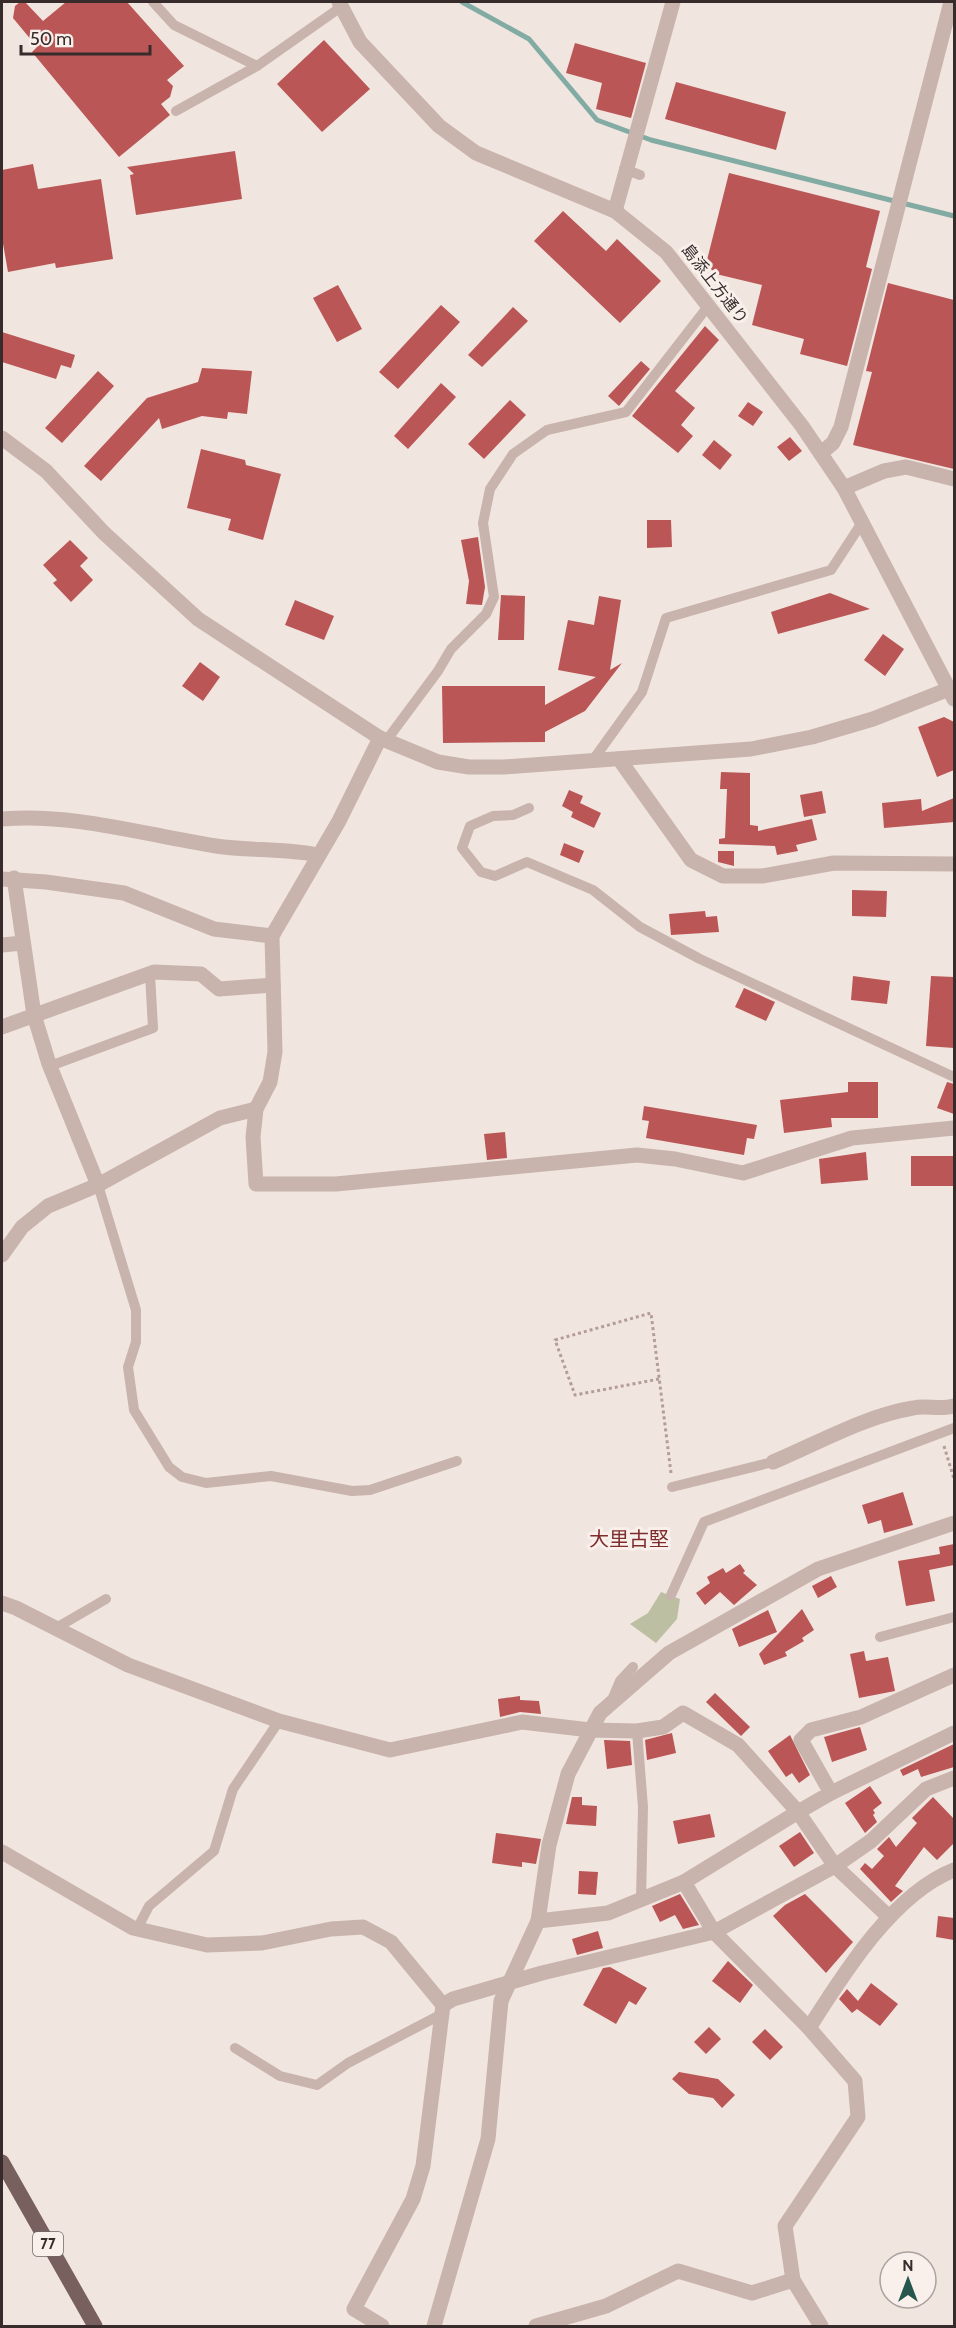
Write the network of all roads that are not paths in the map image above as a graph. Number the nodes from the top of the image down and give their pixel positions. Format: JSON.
{"nodes":[{"id":1,"x":153,"y":2,"type":"edge"},
{"id":2,"x":673,"y":2,"type":"edge"},
{"id":3,"x":951,"y":2,"type":"edge"},
{"id":4,"x":340,"y":4,"type":"edge"},
{"id":5,"x":257,"y":66,"type":"junction"},
{"id":6,"x":176,"y":111,"type":"dead end"},
{"id":7,"x":615,"y":211,"type":"junction"},
{"id":8,"x":709,"y":305,"type":"junction"},
{"id":9,"x":2,"y":438,"type":"edge"},
{"id":10,"x":821,"y":453,"type":"junction"},
{"id":11,"x":954,"y":479,"type":"edge"},
{"id":12,"x":844,"y":488,"type":"junction"},
{"id":13,"x":863,"y":521,"type":"junction"},
{"id":14,"x":952,"y":694,"type":"edge"},
{"id":15,"x":383,"y":740,"type":"junction"},
{"id":16,"x":619,"y":759,"type":"junction"},
{"id":17,"x":593,"y":760,"type":"junction"},
{"id":18,"x":529,"y":808,"type":"dead end"},
{"id":19,"x":2,"y":819,"type":"edge"},
{"id":20,"x":318,"y":855,"type":"junction"},
{"id":21,"x":954,"y":864,"type":"edge"},
{"id":22,"x":8,"y":879,"type":"edge"},
{"id":23,"x":272,"y":936,"type":"junction"},
{"id":24,"x":23,"y":943,"type":"junction"},
{"id":25,"x":2,"y":945,"type":"edge"},
{"id":26,"x":150,"y":974,"type":"junction"},
{"id":27,"x":273,"y":985,"type":"junction"},
{"id":28,"x":34,"y":1015,"type":"junction"},
{"id":29,"x":2,"y":1027,"type":"edge"},
{"id":30,"x":50,"y":1066,"type":"junction"},
{"id":31,"x":954,"y":1077,"type":"edge"},
{"id":32,"x":256,"y":1109,"type":"junction"},
{"id":33,"x":954,"y":1128,"type":"edge"},
{"id":34,"x":98,"y":1185,"type":"junction"},
{"id":35,"x":2,"y":1255,"type":"edge"},
{"id":36,"x":954,"y":1406,"type":"edge"},
{"id":37,"x":954,"y":1428,"type":"edge"},
{"id":38,"x":457,"y":1461,"type":"dead end"},
{"id":39,"x":773,"y":1462,"type":"joint"},
{"id":40,"x":672,"y":1487,"type":"road end"},
{"id":41,"x":954,"y":1523,"type":"edge"},
{"id":42,"x":671,"y":1595,"type":"dead end"},
{"id":43,"x":106,"y":1599,"type":"dead end"},
{"id":44,"x":2,"y":1603,"type":"edge"},
{"id":45,"x":954,"y":1617,"type":"edge"},
{"id":46,"x":56,"y":1628,"type":"junction"},
{"id":47,"x":880,"y":1637,"type":"dead end"},
{"id":48,"x":633,"y":1667,"type":"dead end"},
{"id":49,"x":954,"y":1675,"type":"edge"},
{"id":50,"x":612,"y":1700,"type":"junction"},
{"id":51,"x":279,"y":1721,"type":"junction"},
{"id":52,"x":590,"y":1730,"type":"junction"},
{"id":53,"x":637,"y":1731,"type":"junction"},
{"id":54,"x":954,"y":1733,"type":"edge"},
{"id":55,"x":954,"y":1778,"type":"edge"},
{"id":56,"x":831,"y":1793,"type":"junction"},
{"id":57,"x":798,"y":1812,"type":"junction"},
{"id":58,"x":2,"y":1852,"type":"edge"},
{"id":59,"x":835,"y":1866,"type":"junction"},
{"id":60,"x":954,"y":1870,"type":"edge"},
{"id":61,"x":684,"y":1882,"type":"junction"},
{"id":62,"x":641,"y":1900,"type":"junction"},
{"id":63,"x":889,"y":1917,"type":"junction"},
{"id":64,"x":538,"y":1921,"type":"junction"},
{"id":65,"x":137,"y":1929,"type":"junction"},
{"id":66,"x":714,"y":1932,"type":"junction"},
{"id":67,"x":512,"y":1981,"type":"junction"},
{"id":68,"x":443,"y":2010,"type":"junction"},
{"id":69,"x":809,"y":2028,"type":"junction"},
{"id":70,"x":235,"y":2048,"type":"dead end"},
{"id":71,"x":2,"y":2162,"type":"edge"},
{"id":72,"x":793,"y":2280,"type":"junction"},
{"id":73,"x":94,"y":2326,"type":"edge"},
{"id":74,"x":382,"y":2326,"type":"edge"},
{"id":75,"x":434,"y":2326,"type":"edge"},
{"id":76,"x":537,"y":2326,"type":"edge"},
{"id":77,"x":820,"y":2326,"type":"edge"}],
"edges":[{"from":1,"to":5,"type":"lane"},
{"from":2,"to":7,"type":"street"},
{"from":3,"to":10,"type":"street"},
{"from":4,"to":5,"type":"lane"},
{"from":4,"to":7,"type":"street","name":"島添上方通り"},
{"from":5,"to":6,"type":"lane"},
{"from":7,"to":8,"type":"street","name":"島添上方通り"},
{"from":8,"to":10,"type":"street","name":"島添上方通り"},
{"from":8,"to":15,"type":"lane"},
{"from":9,"to":15,"type":"street"},
{"from":10,"to":12,"type":"street","name":"島添上方通り"},
{"from":11,"to":12,"type":"street"},
{"from":12,"to":13,"type":"street","name":"島添上方通り"},
{"from":13,"to":14,"type":"street","name":"島添上方通り"},
{"from":13,"to":17,"type":"lane"},
{"from":14,"to":16,"type":"street"},
{"from":15,"to":17,"type":"street"},
{"from":15,"to":20,"type":"street"},
{"from":16,"to":17,"type":"street"},
{"from":16,"to":21,"type":"street"},
{"from":18,"to":31,"type":"lane"},
{"from":19,"to":20,"type":"street"},
{"from":20,"to":23,"type":"street"},
{"from":22,"to":23,"type":"street"},
{"from":22,"to":24,"type":"street"},
{"from":23,"to":27,"type":"street"},
{"from":24,"to":25,"type":"street"},
{"from":24,"to":28,"type":"street"},
{"from":26,"to":27,"type":"street"},
{"from":26,"to":28,"type":"street"},
{"from":26,"to":30,"type":"lane"},
{"from":27,"to":32,"type":"street"},
{"from":28,"to":29,"type":"street"},
{"from":28,"to":30,"type":"street"},
{"from":30,"to":34,"type":"street"},
{"from":32,"to":33,"type":"street"},
{"from":32,"to":34,"type":"street"},
{"from":34,"to":35,"type":"street"},
{"from":34,"to":38,"type":"lane"},
{"from":36,"to":39,"type":"street"},
{"from":37,"to":42,"type":"lane"},
{"from":39,"to":40,"type":"lane"},
{"from":41,"to":50,"type":"street"},
{"from":43,"to":46,"type":"lane"},
{"from":44,"to":46,"type":"street"},
{"from":45,"to":47,"type":"lane"},
{"from":46,"to":51,"type":"street"},
{"from":48,"to":50,"type":"lane"},
{"from":49,"to":56,"type":"street"},
{"from":50,"to":52,"type":"street"},
{"from":51,"to":52,"type":"street"},
{"from":51,"to":65,"type":"lane"},
{"from":52,"to":53,"type":"street"},
{"from":52,"to":64,"type":"street"},
{"from":53,"to":57,"type":"street"},
{"from":53,"to":62,"type":"lane"},
{"from":54,"to":56,"type":"street"},
{"from":55,"to":59,"type":"street"},
{"from":56,"to":57,"type":"street"},
{"from":57,"to":59,"type":"street"},
{"from":57,"to":61,"type":"street"},
{"from":58,"to":65,"type":"street"},
{"from":59,"to":63,"type":"street"},
{"from":59,"to":66,"type":"street"},
{"from":60,"to":63,"type":"street"},
{"from":61,"to":62,"type":"street"},
{"from":61,"to":66,"type":"street"},
{"from":62,"to":64,"type":"street"},
{"from":63,"to":69,"type":"street"},
{"from":64,"to":67,"type":"street"},
{"from":65,"to":68,"type":"street"},
{"from":66,"to":67,"type":"street"},
{"from":66,"to":69,"type":"street"},
{"from":67,"to":68,"type":"street"},
{"from":67,"to":75,"type":"street"},
{"from":68,"to":70,"type":"lane"},
{"from":68,"to":74,"type":"street"},
{"from":69,"to":72,"type":"street"},
{"from":71,"to":73,"type":"main road","number":"77"},
{"from":72,"to":76,"type":"street"},
{"from":72,"to":77,"type":"street"}]}
